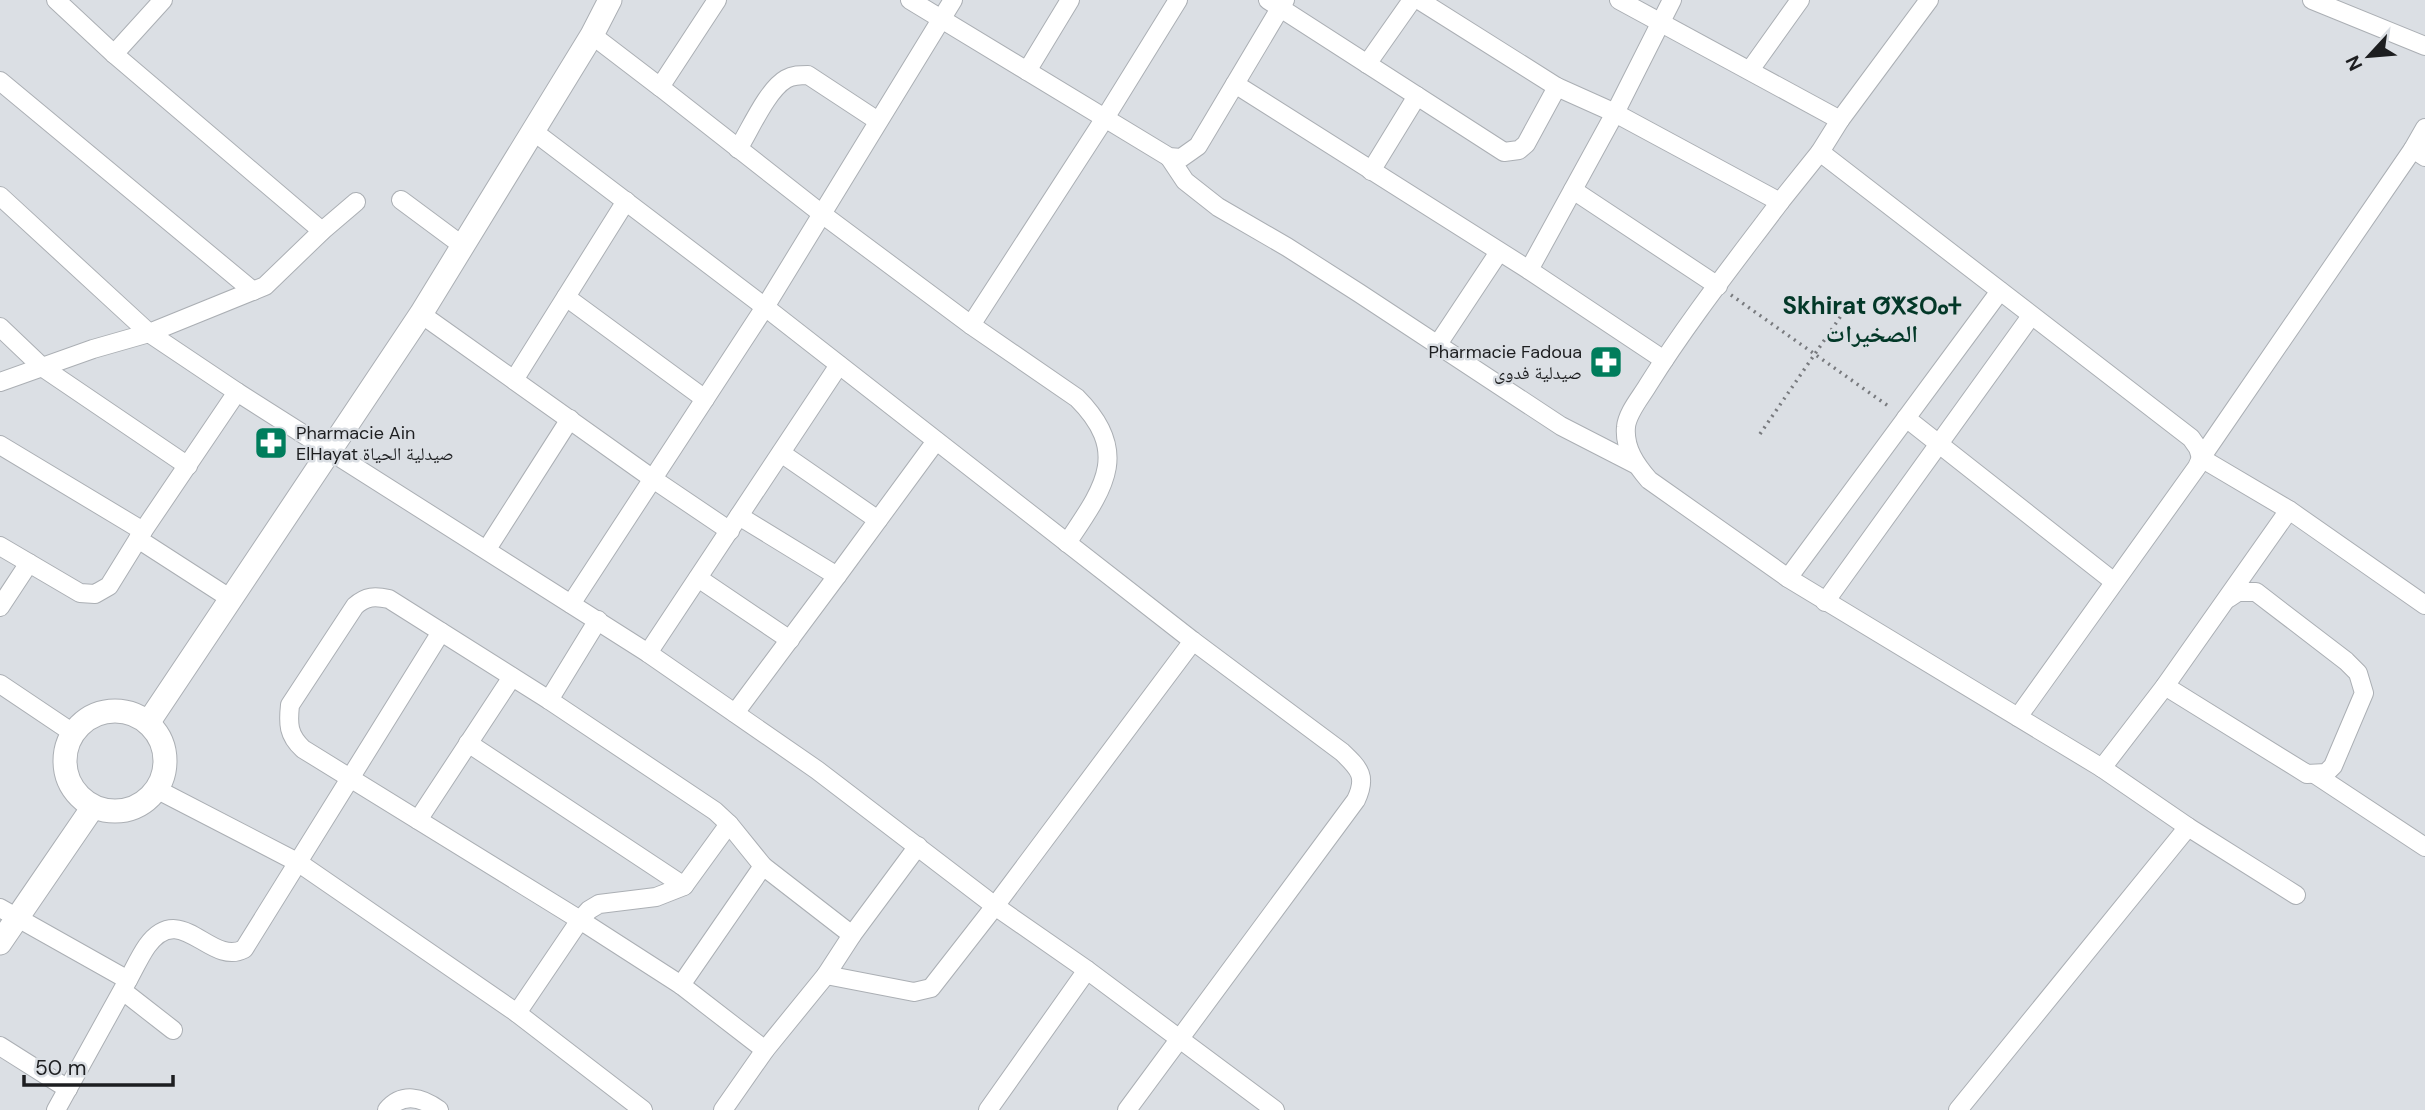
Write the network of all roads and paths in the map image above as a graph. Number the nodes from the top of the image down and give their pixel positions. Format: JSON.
{"nodes":[{"id":1,"x":56,"y":0,"type":"edge"},
{"id":2,"x":163,"y":0,"type":"edge"},
{"id":3,"x":610,"y":0,"type":"edge"},
{"id":4,"x":717,"y":0,"type":"edge"},
{"id":5,"x":910,"y":0,"type":"edge"},
{"id":6,"x":953,"y":0,"type":"edge"},
{"id":7,"x":1070,"y":0,"type":"edge"},
{"id":8,"x":1178,"y":0,"type":"edge"},
{"id":9,"x":1412,"y":0,"type":"edge"},
{"id":10,"x":1419,"y":0,"type":"edge"},
{"id":11,"x":1619,"y":0,"type":"edge"},
{"id":12,"x":1672,"y":0,"type":"edge"},
{"id":13,"x":1800,"y":0,"type":"edge"},
{"id":14,"x":1929,"y":0,"type":"edge"},
{"id":15,"x":2312,"y":0,"type":"edge"},
{"id":16,"x":1278,"y":3,"type":"edge"},
{"id":17,"x":2341,"y":4,"type":"edge"},
{"id":18,"x":941,"y":19,"type":"junction"},
{"id":19,"x":1662,"y":22,"type":"junction"},
{"id":20,"x":592,"y":35,"type":"junction"},
{"id":21,"x":2425,"y":46,"type":"edge"},
{"id":22,"x":114,"y":54,"type":"junction"},
{"id":23,"x":1367,"y":64,"type":"junction"},
{"id":24,"x":1750,"y":70,"type":"junction"},
{"id":25,"x":1027,"y":71,"type":"junction"},
{"id":26,"x":0,"y":81,"type":"edge"},
{"id":27,"x":1235,"y":85,"type":"junction"},
{"id":28,"x":660,"y":87,"type":"junction"},
{"id":29,"x":1557,"y":87,"type":"junction"},
{"id":30,"x":1417,"y":96,"type":"junction"},
{"id":31,"x":1615,"y":113,"type":"junction"},
{"id":32,"x":1105,"y":118,"type":"junction"},
{"id":33,"x":1840,"y":120,"type":"junction"},
{"id":34,"x":878,"y":121,"type":"junction"},
{"id":35,"x":2425,"y":128,"type":"edge"},
{"id":36,"x":533,"y":131,"type":"junction"},
{"id":37,"x":738,"y":149,"type":"junction"},
{"id":38,"x":1820,"y":152,"type":"junction"},
{"id":39,"x":2419,"y":153,"type":"edge"},
{"id":40,"x":1169,"y":158,"type":"junction"},
{"id":41,"x":1371,"y":171,"type":"junction"},
{"id":42,"x":1573,"y":190,"type":"junction"},
{"id":43,"x":0,"y":196,"type":"edge"},
{"id":44,"x":401,"y":200,"type":"dead end"},
{"id":45,"x":626,"y":201,"type":"junction"},
{"id":46,"x":356,"y":202,"type":"dead end"},
{"id":47,"x":1780,"y":202,"type":"junction"},
{"id":48,"x":822,"y":214,"type":"junction"},
{"id":49,"x":322,"y":231,"type":"junction"},
{"id":50,"x":463,"y":246,"type":"junction"},
{"id":51,"x":1499,"y":252,"type":"junction"},
{"id":52,"x":1529,"y":270,"type":"junction"},
{"id":53,"x":1718,"y":286,"type":"junction"},
{"id":54,"x":253,"y":291,"type":"junction"},
{"id":55,"x":2000,"y":291,"type":"junction"},
{"id":56,"x":566,"y":297,"type":"junction"},
{"id":57,"x":765,"y":307,"type":"junction"},
{"id":58,"x":1845,"y":310,"type":"dead end"},
{"id":59,"x":421,"y":314,"type":"junction"},
{"id":60,"x":2031,"y":316,"type":"junction"},
{"id":61,"x":971,"y":325,"type":"junction"},
{"id":62,"x":0,"y":327,"type":"edge"},
{"id":63,"x":149,"y":333,"type":"junction"},
{"id":64,"x":1438,"y":344,"type":"junction"},
{"id":65,"x":1814,"y":355,"type":"junction"},
{"id":66,"x":1664,"y":360,"type":"junction"},
{"id":67,"x":839,"y":365,"type":"junction"},
{"id":68,"x":42,"y":367,"type":"junction"},
{"id":69,"x":514,"y":380,"type":"junction"},
{"id":70,"x":0,"y":382,"type":"edge"},
{"id":71,"x":237,"y":392,"type":"junction"},
{"id":72,"x":705,"y":400,"type":"junction"},
{"id":73,"x":1906,"y":418,"type":"junction"},
{"id":74,"x":570,"y":419,"type":"junction"},
{"id":75,"x":1760,"y":434,"type":"dead end"},
{"id":76,"x":936,"y":441,"type":"junction"},
{"id":77,"x":1940,"y":443,"type":"junction"},
{"id":78,"x":0,"y":445,"type":"edge"},
{"id":79,"x":330,"y":451,"type":"junction"},
{"id":80,"x":781,"y":453,"type":"junction"},
{"id":81,"x":2201,"y":458,"type":"junction"},
{"id":82,"x":1635,"y":464,"type":"junction"},
{"id":83,"x":188,"y":466,"type":"junction"},
{"id":84,"x":653,"y":479,"type":"junction"},
{"id":85,"x":2289,"y":510,"type":"junction"},
{"id":86,"x":878,"y":520,"type":"junction"},
{"id":87,"x":734,"y":524,"type":"junction"},
{"id":88,"x":141,"y":535,"type":"junction"},
{"id":89,"x":1068,"y":543,"type":"junction"},
{"id":90,"x":0,"y":546,"type":"edge"},
{"id":91,"x":486,"y":549,"type":"junction"},
{"id":92,"x":29,"y":563,"type":"junction"},
{"id":93,"x":837,"y":576,"type":"junction"},
{"id":94,"x":698,"y":578,"type":"junction"},
{"id":95,"x":1788,"y":578,"type":"junction"},
{"id":96,"x":2113,"y":581,"type":"junction"},
{"id":97,"x":2229,"y":597,"type":"junction"},
{"id":98,"x":231,"y":599,"type":"junction"},
{"id":99,"x":1825,"y":602,"type":"junction"},
{"id":100,"x":572,"y":604,"type":"junction"},
{"id":101,"x":2425,"y":605,"type":"edge"},
{"id":102,"x":0,"y":607,"type":"edge"},
{"id":103,"x":598,"y":621,"type":"junction"},
{"id":104,"x":441,"y":632,"type":"junction"},
{"id":105,"x":790,"y":640,"type":"junction"},
{"id":106,"x":1193,"y":640,"type":"junction"},
{"id":107,"x":648,"y":653,"type":"junction"},
{"id":108,"x":512,"y":677,"type":"junction"},
{"id":109,"x":0,"y":684,"type":"edge"},
{"id":110,"x":2165,"y":686,"type":"junction"},
{"id":111,"x":549,"y":700,"type":"junction"},
{"id":112,"x":735,"y":713,"type":"junction"},
{"id":113,"x":2018,"y":717,"type":"junction"},
{"id":114,"x":148,"y":723,"type":"junction"},
{"id":115,"x":73,"y":733,"type":"junction"},
{"id":116,"x":468,"y":743,"type":"junction"},
{"id":117,"x":2102,"y":768,"type":"junction"},
{"id":118,"x":2316,"y":775,"type":"junction"},
{"id":119,"x":349,"y":777,"type":"junction"},
{"id":120,"x":158,"y":789,"type":"junction"},
{"id":121,"x":93,"y":807,"type":"junction"},
{"id":122,"x":418,"y":820,"type":"junction"},
{"id":123,"x":729,"y":824,"type":"junction"},
{"id":124,"x":2188,"y":827,"type":"junction"},
{"id":125,"x":918,"y":846,"type":"junction"},
{"id":126,"x":2425,"y":847,"type":"edge"},
{"id":127,"x":299,"y":863,"type":"junction"},
{"id":128,"x":763,"y":866,"type":"junction"},
{"id":129,"x":684,"y":886,"type":"junction"},
{"id":130,"x":2296,"y":895,"type":"dead end"},
{"id":131,"x":995,"y":906,"type":"junction"},
{"id":132,"x":8,"y":913,"type":"edge"},
{"id":133,"x":580,"y":920,"type":"junction"},
{"id":134,"x":852,"y":935,"type":"junction"},
{"id":135,"x":0,"y":943,"type":"edge"},
{"id":136,"x":1087,"y":970,"type":"junction"},
{"id":137,"x":826,"y":975,"type":"junction"},
{"id":138,"x":125,"y":985,"type":"junction"},
{"id":139,"x":681,"y":985,"type":"junction"},
{"id":140,"x":517,"y":1013,"type":"junction"},
{"id":141,"x":173,"y":1030,"type":"dead end"},
{"id":142,"x":1180,"y":1039,"type":"junction"},
{"id":143,"x":0,"y":1046,"type":"edge"},
{"id":144,"x":765,"y":1050,"type":"junction"},
{"id":145,"x":68,"y":1089,"type":"junction"},
{"id":146,"x":56,"y":1110,"type":"edge"},
{"id":147,"x":387,"y":1110,"type":"edge"},
{"id":148,"x":439,"y":1110,"type":"edge"},
{"id":149,"x":643,"y":1110,"type":"edge"},
{"id":150,"x":723,"y":1110,"type":"edge"},
{"id":151,"x":988,"y":1110,"type":"edge"},
{"id":152,"x":1127,"y":1110,"type":"edge"},
{"id":153,"x":1275,"y":1110,"type":"edge"},
{"id":154,"x":1958,"y":1110,"type":"edge"}],
"edges":[{"from":1,"to":22,"type":"street"},
{"from":2,"to":22,"type":"street"},
{"from":3,"to":20,"type":"street"},
{"from":4,"to":28,"type":"street"},
{"from":5,"to":18,"type":"street"},
{"from":6,"to":18,"type":"street"},
{"from":7,"to":25,"type":"street"},
{"from":8,"to":32,"type":"street"},
{"from":9,"to":23,"type":"street"},
{"from":10,"to":29,"type":"street"},
{"from":11,"to":19,"type":"street"},
{"from":12,"to":19,"type":"street"},
{"from":13,"to":24,"type":"street"},
{"from":14,"to":33,"type":"street"},
{"from":15,"to":17,"type":"street"},
{"from":16,"to":23,"type":"street"},
{"from":16,"to":27,"type":"street"},
{"from":17,"to":21,"type":"street"},
{"from":18,"to":25,"type":"street"},
{"from":18,"to":34,"type":"street"},
{"from":19,"to":24,"type":"street"},
{"from":19,"to":31,"type":"street"},
{"from":20,"to":28,"type":"street"},
{"from":20,"to":36,"type":"street"},
{"from":22,"to":49,"type":"street"},
{"from":23,"to":30,"type":"street"},
{"from":24,"to":33,"type":"street"},
{"from":25,"to":32,"type":"street"},
{"from":26,"to":54,"type":"street"},
{"from":27,"to":40,"type":"street"},
{"from":27,"to":41,"type":"street"},
{"from":28,"to":37,"type":"street"},
{"from":29,"to":30,"type":"street"},
{"from":29,"to":31,"type":"street"},
{"from":30,"to":41,"type":"street"},
{"from":31,"to":42,"type":"street"},
{"from":31,"to":47,"type":"street"},
{"from":32,"to":40,"type":"street"},
{"from":32,"to":61,"type":"street"},
{"from":33,"to":38,"type":"street"},
{"from":34,"to":37,"type":"street"},
{"from":34,"to":48,"type":"street"},
{"from":35,"to":39,"type":"street"},
{"from":36,"to":45,"type":"street"},
{"from":36,"to":50,"type":"street"},
{"from":37,"to":48,"type":"street"},
{"from":38,"to":47,"type":"street"},
{"from":38,"to":55,"type":"street"},
{"from":39,"to":81,"type":"street"},
{"from":40,"to":64,"type":"street"},
{"from":41,"to":51,"type":"street"},
{"from":42,"to":52,"type":"street"},
{"from":42,"to":53,"type":"street"},
{"from":43,"to":63,"type":"street"},
{"from":44,"to":50,"type":"street"},
{"from":45,"to":56,"type":"street"},
{"from":45,"to":57,"type":"street"},
{"from":46,"to":49,"type":"street"},
{"from":47,"to":53,"type":"street"},
{"from":48,"to":57,"type":"street"},
{"from":48,"to":61,"type":"street"},
{"from":49,"to":54,"type":"street"},
{"from":50,"to":59,"type":"street"},
{"from":51,"to":52,"type":"street"},
{"from":51,"to":64,"type":"street"},
{"from":52,"to":66,"type":"street"},
{"from":53,"to":65,"type":"path"},
{"from":53,"to":66,"type":"street"},
{"from":54,"to":63,"type":"street"},
{"from":55,"to":60,"type":"street"},
{"from":55,"to":73,"type":"street"},
{"from":56,"to":69,"type":"street"},
{"from":56,"to":72,"type":"street"},
{"from":57,"to":67,"type":"street"},
{"from":57,"to":72,"type":"street"},
{"from":58,"to":65,"type":"path"},
{"from":59,"to":69,"type":"street"},
{"from":59,"to":79,"type":"street"},
{"from":60,"to":77,"type":"street"},
{"from":60,"to":81,"type":"street"},
{"from":61,"to":89,"type":"street"},
{"from":62,"to":68,"type":"street"},
{"from":63,"to":68,"type":"street"},
{"from":63,"to":71,"type":"street"},
{"from":64,"to":82,"type":"street"},
{"from":65,"to":73,"type":"path"},
{"from":65,"to":75,"type":"path"},
{"from":66,"to":82,"type":"street"},
{"from":67,"to":76,"type":"street"},
{"from":67,"to":80,"type":"street"},
{"from":68,"to":70,"type":"street"},
{"from":68,"to":83,"type":"street"},
{"from":69,"to":74,"type":"street"},
{"from":71,"to":79,"type":"street"},
{"from":71,"to":83,"type":"street"},
{"from":72,"to":84,"type":"street"},
{"from":73,"to":77,"type":"street"},
{"from":73,"to":95,"type":"street"},
{"from":74,"to":84,"type":"street"},
{"from":74,"to":91,"type":"street"},
{"from":76,"to":86,"type":"street"},
{"from":76,"to":89,"type":"street"},
{"from":77,"to":96,"type":"street"},
{"from":77,"to":99,"type":"street"},
{"from":78,"to":88,"type":"street"},
{"from":79,"to":91,"type":"street"},
{"from":79,"to":98,"type":"street"},
{"from":80,"to":86,"type":"street"},
{"from":80,"to":87,"type":"street"},
{"from":81,"to":85,"type":"street"},
{"from":81,"to":96,"type":"street"},
{"from":82,"to":95,"type":"street"},
{"from":83,"to":88,"type":"street"},
{"from":84,"to":87,"type":"street"},
{"from":84,"to":100,"type":"street"},
{"from":85,"to":97,"type":"street"},
{"from":85,"to":101,"type":"street"},
{"from":86,"to":93,"type":"street"},
{"from":87,"to":93,"type":"street"},
{"from":87,"to":94,"type":"street"},
{"from":88,"to":92,"type":"street"},
{"from":88,"to":98,"type":"street"},
{"from":89,"to":106,"type":"street"},
{"from":90,"to":92,"type":"street"},
{"from":91,"to":100,"type":"street"},
{"from":92,"to":102,"type":"street"},
{"from":93,"to":105,"type":"street"},
{"from":94,"to":105,"type":"street"},
{"from":94,"to":107,"type":"street"},
{"from":95,"to":99,"type":"street"},
{"from":96,"to":113,"type":"street"},
{"from":97,"to":110,"type":"street"},
{"from":97,"to":118,"type":"street"},
{"from":98,"to":114,"type":"street"},
{"from":99,"to":113,"type":"street"},
{"from":100,"to":103,"type":"street"},
{"from":103,"to":107,"type":"street"},
{"from":103,"to":111,"type":"street"},
{"from":104,"to":108,"type":"street"},
{"from":104,"to":119,"type":"street"},
{"from":104,"to":119,"type":"street"},
{"from":105,"to":112,"type":"street"},
{"from":106,"to":131,"type":"street"},
{"from":106,"to":142,"type":"street"},
{"from":107,"to":112,"type":"street"},
{"from":108,"to":111,"type":"street"},
{"from":108,"to":116,"type":"street"},
{"from":109,"to":115,"type":"street"},
{"from":110,"to":117,"type":"street"},
{"from":110,"to":118,"type":"street"},
{"from":111,"to":123,"type":"street"},
{"from":112,"to":125,"type":"street"},
{"from":113,"to":117,"type":"street"},
{"from":114,"to":115,"type":"street"},
{"from":114,"to":120,"type":"street"},
{"from":115,"to":121,"type":"street"},
{"from":116,"to":122,"type":"street"},
{"from":116,"to":129,"type":"street"},
{"from":117,"to":124,"type":"street"},
{"from":118,"to":126,"type":"street"},
{"from":119,"to":122,"type":"street"},
{"from":119,"to":127,"type":"street"},
{"from":120,"to":121,"type":"street"},
{"from":120,"to":127,"type":"street"},
{"from":121,"to":132,"type":"street"},
{"from":122,"to":133,"type":"street"},
{"from":123,"to":128,"type":"street"},
{"from":123,"to":129,"type":"street"},
{"from":124,"to":130,"type":"street"},
{"from":124,"to":154,"type":"street"},
{"from":125,"to":131,"type":"street"},
{"from":125,"to":134,"type":"street"},
{"from":127,"to":138,"type":"street"},
{"from":127,"to":140,"type":"street"},
{"from":128,"to":134,"type":"street"},
{"from":128,"to":139,"type":"street"},
{"from":129,"to":133,"type":"street"},
{"from":131,"to":136,"type":"street"},
{"from":131,"to":137,"type":"street"},
{"from":132,"to":135,"type":"street"},
{"from":132,"to":138,"type":"street"},
{"from":133,"to":139,"type":"street"},
{"from":133,"to":140,"type":"street"},
{"from":134,"to":137,"type":"street"},
{"from":136,"to":142,"type":"street"},
{"from":136,"to":151,"type":"street"},
{"from":137,"to":144,"type":"street"},
{"from":138,"to":141,"type":"street"},
{"from":138,"to":145,"type":"street"},
{"from":139,"to":144,"type":"street"},
{"from":140,"to":149,"type":"street"},
{"from":142,"to":152,"type":"street"},
{"from":142,"to":153,"type":"street"},
{"from":143,"to":145,"type":"street"},
{"from":144,"to":150,"type":"street"},
{"from":145,"to":146,"type":"street"},
{"from":147,"to":148,"type":"street"}]}
